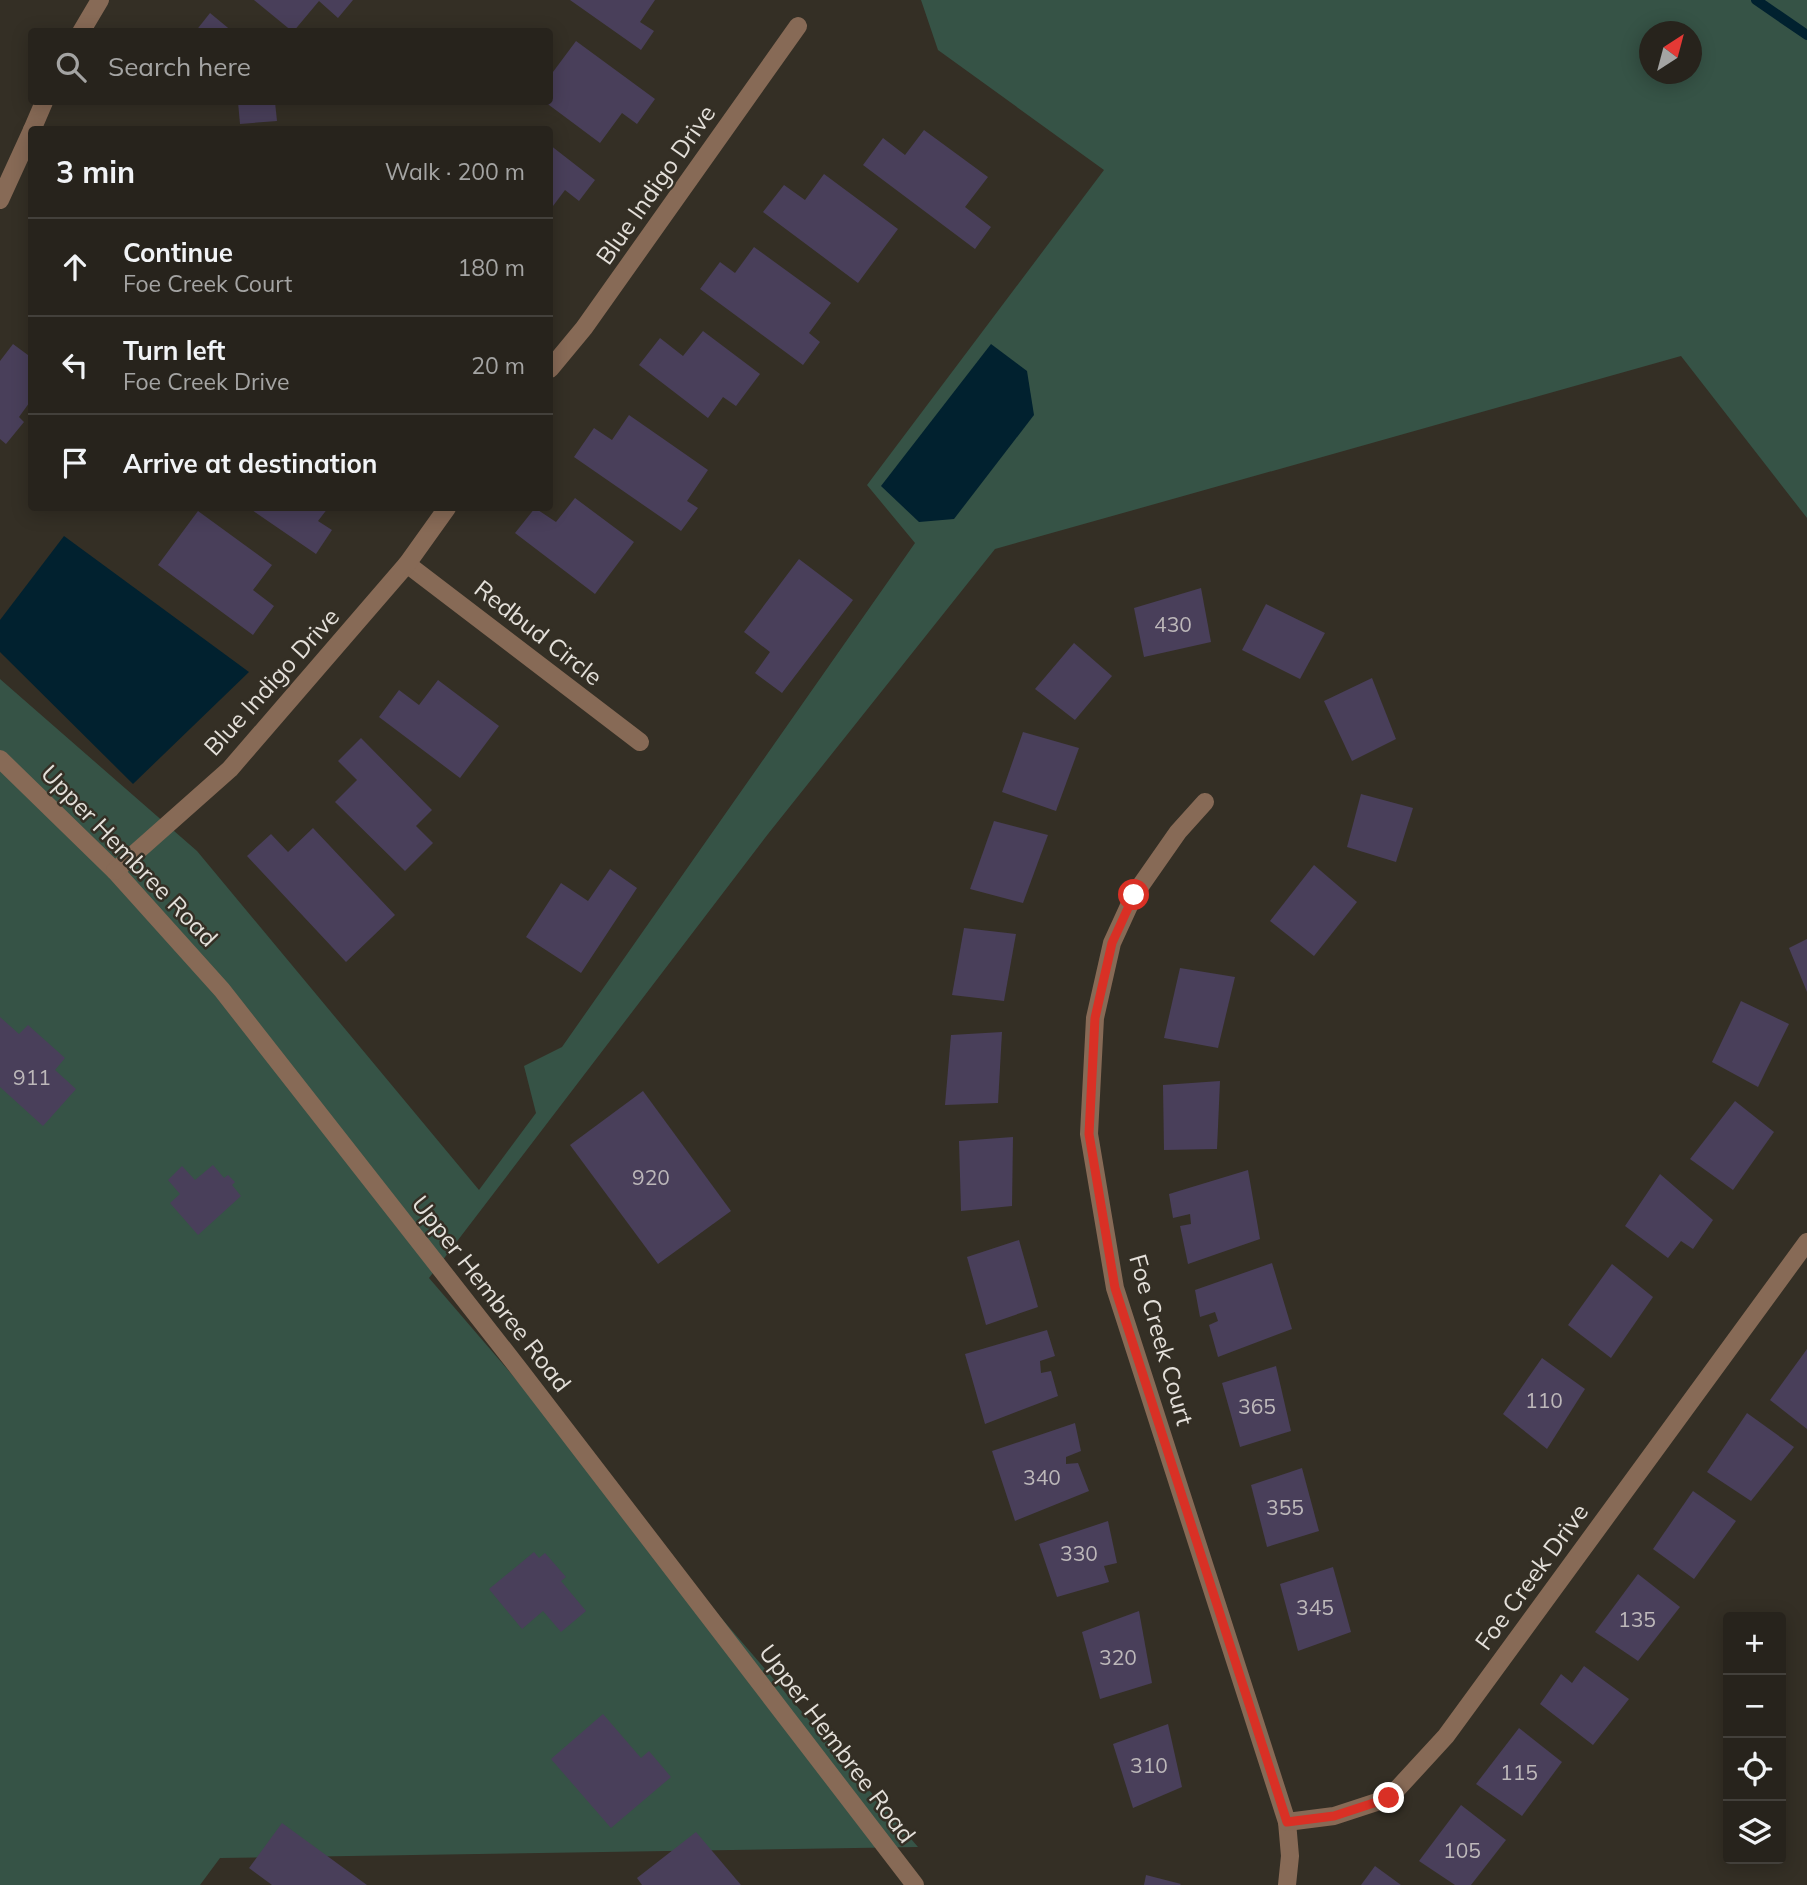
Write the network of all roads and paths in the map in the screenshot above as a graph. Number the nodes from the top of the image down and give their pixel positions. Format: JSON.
{"nodes":[{"id":1,"x":100,"y":0,"type":"edge"},
{"id":2,"x":798,"y":26,"type":"dead end"},
{"id":3,"x":83,"y":28,"type":"edge"},
{"id":4,"x":43,"y":105,"type":"edge"},
{"id":5,"x":34,"y":126,"type":"edge"},
{"id":6,"x":28,"y":139,"type":"edge"},
{"id":7,"x":0,"y":200,"type":"edge"},
{"id":8,"x":553,"y":365,"type":"edge"},
{"id":9,"x":445,"y":511,"type":"edge"},
{"id":10,"x":407,"y":564,"type":"junction"},
{"id":11,"x":639,"y":742,"type":"dead end"},
{"id":12,"x":0,"y":759,"type":"edge"},
{"id":13,"x":1205,"y":802,"type":"dead end"},
{"id":14,"x":115,"y":871,"type":"junction"},
{"id":15,"x":1807,"y":1242,"type":"edge"},
{"id":16,"x":1287,"y":1822,"type":"junction"},
{"id":17,"x":915,"y":1885,"type":"edge"},
{"id":18,"x":1287,"y":1885,"type":"edge"}],
"edges":[{"from":1,"to":3,"type":"street"},
{"from":2,"to":8,"type":"street","name":"Blue Indigo Drive"},
{"from":4,"to":5,"type":"street"},
{"from":6,"to":7,"type":"street"},
{"from":9,"to":10,"type":"street","name":"Blue Indigo Drive"},
{"from":10,"to":11,"type":"street","name":"Redbud Circle"},
{"from":10,"to":14,"type":"street","name":"Blue Indigo Drive"},
{"from":12,"to":14,"type":"street","name":"Upper Hembree Road"},
{"from":13,"to":16,"type":"street","name":"Foe Creek Court"},
{"from":14,"to":17,"type":"street","name":"Upper Hembree Road"},
{"from":15,"to":16,"type":"street","name":"Foe Creek Drive"},
{"from":16,"to":18,"type":"street"}]}
